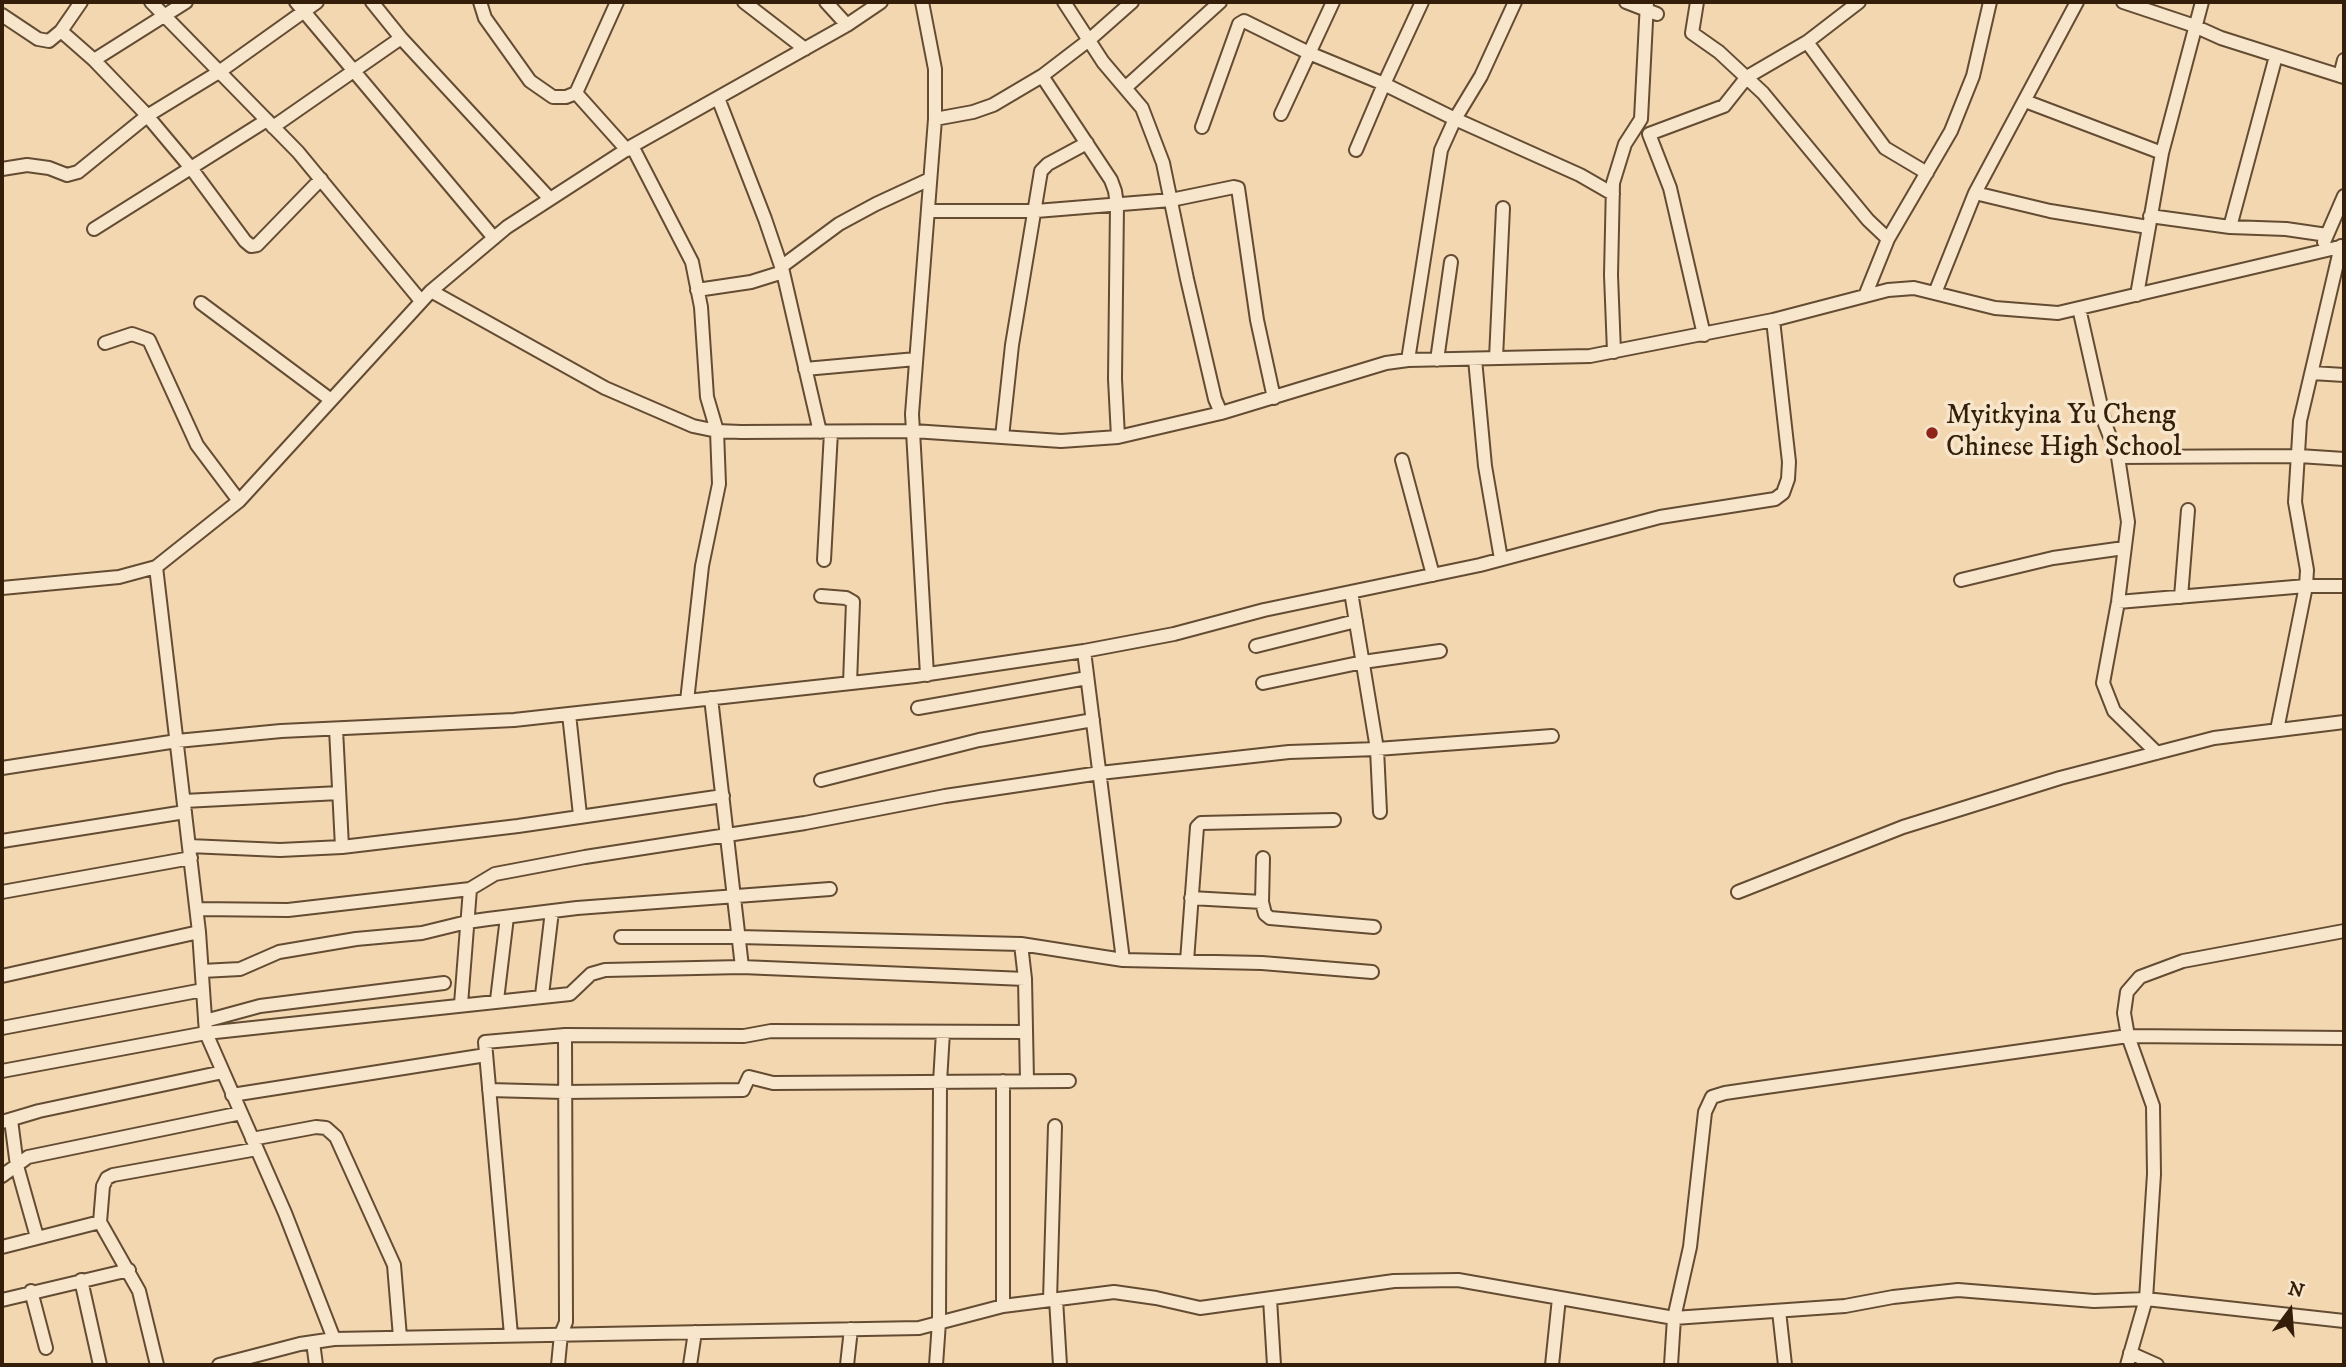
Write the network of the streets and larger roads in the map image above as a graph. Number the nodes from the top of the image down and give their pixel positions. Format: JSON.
{"nodes":[{"id":1,"x":81,"y":2,"type":"edge"},
{"id":2,"x":151,"y":2,"type":"edge"},
{"id":3,"x":186,"y":2,"type":"edge"},
{"id":4,"x":317,"y":2,"type":"edge"},
{"id":5,"x":372,"y":2,"type":"edge"},
{"id":6,"x":480,"y":2,"type":"edge"},
{"id":7,"x":617,"y":2,"type":"edge"},
{"id":8,"x":744,"y":2,"type":"edge"},
{"id":9,"x":826,"y":2,"type":"edge"},
{"id":10,"x":881,"y":2,"type":"edge"},
{"id":11,"x":922,"y":2,"type":"edge"},
{"id":12,"x":1064,"y":2,"type":"edge"},
{"id":13,"x":1132,"y":2,"type":"edge"},
{"id":14,"x":1333,"y":2,"type":"edge"},
{"id":15,"x":1516,"y":2,"type":"edge"},
{"id":16,"x":1626,"y":2,"type":"edge"},
{"id":17,"x":1697,"y":2,"type":"edge"},
{"id":18,"x":1859,"y":2,"type":"edge"},
{"id":19,"x":1990,"y":2,"type":"edge"},
{"id":20,"x":2077,"y":2,"type":"edge"},
{"id":21,"x":2123,"y":2,"type":"edge"},
{"id":22,"x":2202,"y":2,"type":"edge"},
{"id":23,"x":1417,"y":4,"type":"edge"},
{"id":24,"x":1211,"y":5,"type":"edge"},
{"id":25,"x":300,"y":6,"type":"edge"},
{"id":26,"x":1651,"y":9,"type":"edge"},
{"id":27,"x":2,"y":15,"type":"edge"},
{"id":28,"x":165,"y":16,"type":"junction"},
{"id":29,"x":847,"y":25,"type":"junction"},
{"id":30,"x":2195,"y":26,"type":"junction"},
{"id":31,"x":61,"y":31,"type":"junction"},
{"id":32,"x":401,"y":38,"type":"junction"},
{"id":33,"x":1089,"y":40,"type":"junction"},
{"id":34,"x":1807,"y":42,"type":"junction"},
{"id":35,"x":806,"y":49,"type":"junction"},
{"id":36,"x":1309,"y":53,"type":"junction"},
{"id":37,"x":2276,"y":56,"type":"junction"},
{"id":38,"x":94,"y":60,"type":"junction"},
{"id":39,"x":2344,"y":61,"type":"edge"},
{"id":40,"x":356,"y":71,"type":"junction"},
{"id":41,"x":219,"y":72,"type":"junction"},
{"id":42,"x":1042,"y":76,"type":"junction"},
{"id":43,"x":2342,"y":76,"type":"edge"},
{"id":44,"x":1747,"y":78,"type":"junction"},
{"id":45,"x":1384,"y":84,"type":"junction"},
{"id":46,"x":1125,"y":88,"type":"junction"},
{"id":47,"x":576,"y":93,"type":"junction"},
{"id":48,"x":718,"y":99,"type":"junction"},
{"id":49,"x":2025,"y":100,"type":"junction"},
{"id":50,"x":1281,"y":114,"type":"dead end"},
{"id":51,"x":147,"y":116,"type":"junction"},
{"id":52,"x":935,"y":119,"type":"junction"},
{"id":53,"x":1455,"y":119,"type":"junction"},
{"id":54,"x":270,"y":123,"type":"junction"},
{"id":55,"x":1202,"y":127,"type":"dead end"},
{"id":56,"x":1087,"y":143,"type":"junction"},
{"id":57,"x":630,"y":148,"type":"junction"},
{"id":58,"x":1356,"y":150,"type":"dead end"},
{"id":59,"x":2162,"y":153,"type":"junction"},
{"id":60,"x":191,"y":168,"type":"junction"},
{"id":61,"x":2,"y":169,"type":"edge"},
{"id":62,"x":1927,"y":173,"type":"junction"},
{"id":63,"x":320,"y":179,"type":"junction"},
{"id":64,"x":930,"y":179,"type":"junction"},
{"id":65,"x":1975,"y":193,"type":"junction"},
{"id":66,"x":1613,"y":194,"type":"junction"},
{"id":67,"x":2344,"y":196,"type":"edge"},
{"id":68,"x":550,"y":199,"type":"junction"},
{"id":69,"x":1171,"y":200,"type":"junction"},
{"id":70,"x":1117,"y":205,"type":"junction"},
{"id":71,"x":1503,"y":208,"type":"dead end"},
{"id":72,"x":928,"y":211,"type":"junction"},
{"id":73,"x":1036,"y":211,"type":"junction"},
{"id":74,"x":2149,"y":221,"type":"junction"},
{"id":75,"x":2230,"y":227,"type":"junction"},
{"id":76,"x":94,"y":229,"type":"dead end"},
{"id":77,"x":2328,"y":235,"type":"junction"},
{"id":78,"x":494,"y":238,"type":"junction"},
{"id":79,"x":1888,"y":239,"type":"junction"},
{"id":80,"x":2343,"y":246,"type":"edge"},
{"id":81,"x":2320,"y":253,"type":"junction"},
{"id":82,"x":1451,"y":262,"type":"dead end"},
{"id":83,"x":782,"y":270,"type":"junction"},
{"id":84,"x":697,"y":290,"type":"junction"},
{"id":85,"x":431,"y":291,"type":"junction"},
{"id":86,"x":1935,"y":293,"type":"junction"},
{"id":87,"x":2331,"y":294,"type":"junction"},
{"id":88,"x":2137,"y":295,"type":"junction"},
{"id":89,"x":2344,"y":295,"type":"edge"},
{"id":90,"x":1865,"y":296,"type":"junction"},
{"id":91,"x":421,"y":301,"type":"junction"},
{"id":92,"x":201,"y":303,"type":"dead end"},
{"id":93,"x":2079,"y":308,"type":"junction"},
{"id":94,"x":1773,"y":320,"type":"junction"},
{"id":95,"x":1704,"y":335,"type":"junction"},
{"id":96,"x":105,"y":343,"type":"dead end"},
{"id":97,"x":1615,"y":352,"type":"junction"},
{"id":98,"x":1496,"y":358,"type":"junction"},
{"id":99,"x":916,"y":359,"type":"junction"},
{"id":100,"x":1475,"y":359,"type":"junction"},
{"id":101,"x":1408,"y":360,"type":"junction"},
{"id":102,"x":1437,"y":360,"type":"junction"},
{"id":103,"x":805,"y":369,"type":"junction"},
{"id":104,"x":2312,"y":373,"type":"junction"},
{"id":105,"x":2344,"y":375,"type":"edge"},
{"id":106,"x":1274,"y":398,"type":"junction"},
{"id":107,"x":331,"y":400,"type":"junction"},
{"id":108,"x":1221,"y":413,"type":"junction"},
{"id":109,"x":717,"y":431,"type":"junction"},
{"id":110,"x":913,"y":431,"type":"junction"},
{"id":111,"x":825,"y":432,"type":"junction"},
{"id":112,"x":1002,"y":437,"type":"junction"},
{"id":113,"x":1118,"y":437,"type":"junction"},
{"id":114,"x":2299,"y":456,"type":"junction"},
{"id":115,"x":2118,"y":457,"type":"junction"},
{"id":116,"x":2344,"y":459,"type":"edge"},
{"id":117,"x":1402,"y":460,"type":"dead end"},
{"id":118,"x":239,"y":501,"type":"junction"},
{"id":119,"x":2188,"y":510,"type":"dead end"},
{"id":120,"x":2124,"y":548,"type":"junction"},
{"id":121,"x":1501,"y":559,"type":"junction"},
{"id":122,"x":824,"y":560,"type":"dead end"},
{"id":123,"x":156,"y":567,"type":"junction"},
{"id":124,"x":1433,"y":575,"type":"junction"},
{"id":125,"x":1961,"y":580,"type":"dead end"},
{"id":126,"x":2306,"y":586,"type":"junction"},
{"id":127,"x":2344,"y":586,"type":"edge"},
{"id":128,"x":2,"y":588,"type":"edge"},
{"id":129,"x":1351,"y":592,"type":"junction"},
{"id":130,"x":821,"y":596,"type":"dead end"},
{"id":131,"x":2181,"y":597,"type":"junction"},
{"id":132,"x":2118,"y":602,"type":"junction"},
{"id":133,"x":1356,"y":621,"type":"junction"},
{"id":134,"x":1256,"y":646,"type":"dead end"},
{"id":135,"x":1084,"y":651,"type":"junction"},
{"id":136,"x":1440,"y":651,"type":"dead end"},
{"id":137,"x":1363,"y":662,"type":"junction"},
{"id":138,"x":927,"y":675,"type":"junction"},
{"id":139,"x":1087,"y":678,"type":"junction"},
{"id":140,"x":850,"y":683,"type":"junction"},
{"id":141,"x":1263,"y":683,"type":"dead end"},
{"id":142,"x":710,"y":698,"type":"junction"},
{"id":143,"x":687,"y":701,"type":"junction"},
{"id":144,"x":918,"y":708,"type":"dead end"},
{"id":145,"x":569,"y":714,"type":"junction"},
{"id":146,"x":1093,"y":720,"type":"junction"},
{"id":147,"x":2344,"y":722,"type":"edge"},
{"id":148,"x":335,"y":729,"type":"junction"},
{"id":149,"x":2277,"y":730,"type":"junction"},
{"id":150,"x":1552,"y":736,"type":"dead end"},
{"id":151,"x":177,"y":741,"type":"junction"},
{"id":152,"x":1377,"y":749,"type":"junction"},
{"id":153,"x":2157,"y":753,"type":"junction"},
{"id":154,"x":2,"y":768,"type":"edge"},
{"id":155,"x":1100,"y":774,"type":"junction"},
{"id":156,"x":821,"y":780,"type":"dead end"},
{"id":157,"x":339,"y":793,"type":"junction"},
{"id":158,"x":723,"y":796,"type":"junction"},
{"id":159,"x":185,"y":807,"type":"junction"},
{"id":160,"x":1380,"y":812,"type":"dead end"},
{"id":161,"x":580,"y":815,"type":"junction"},
{"id":162,"x":1334,"y":820,"type":"dead end"},
{"id":163,"x":728,"y":835,"type":"junction"},
{"id":164,"x":2,"y":841,"type":"edge"},
{"id":165,"x":342,"y":847,"type":"junction"},
{"id":166,"x":190,"y":852,"type":"junction"},
{"id":167,"x":1263,"y":858,"type":"dead end"},
{"id":168,"x":470,"y":889,"type":"junction"},
{"id":169,"x":830,"y":889,"type":"dead end"},
{"id":170,"x":2,"y":892,"type":"edge"},
{"id":171,"x":1738,"y":892,"type":"dead end"},
{"id":172,"x":734,"y":896,"type":"junction"},
{"id":173,"x":1191,"y":898,"type":"junction"},
{"id":174,"x":1262,"y":902,"type":"junction"},
{"id":175,"x":197,"y":909,"type":"junction"},
{"id":176,"x":552,"y":911,"type":"junction"},
{"id":177,"x":507,"y":917,"type":"junction"},
{"id":178,"x":467,"y":922,"type":"junction"},
{"id":179,"x":1374,"y":927,"type":"dead end"},
{"id":180,"x":2344,"y":931,"type":"edge"},
{"id":181,"x":200,"y":932,"type":"junction"},
{"id":182,"x":621,"y":937,"type":"dead end"},
{"id":183,"x":739,"y":937,"type":"junction"},
{"id":184,"x":1021,"y":944,"type":"junction"},
{"id":185,"x":1123,"y":960,"type":"junction"},
{"id":186,"x":1187,"y":961,"type":"junction"},
{"id":187,"x":742,"y":967,"type":"junction"},
{"id":188,"x":202,"y":971,"type":"junction"},
{"id":189,"x":1371,"y":972,"type":"dead end"},
{"id":190,"x":2,"y":976,"type":"edge"},
{"id":191,"x":1025,"y":979,"type":"junction"},
{"id":192,"x":444,"y":983,"type":"dead end"},
{"id":193,"x":203,"y":990,"type":"junction"},
{"id":194,"x":542,"y":995,"type":"junction"},
{"id":195,"x":497,"y":1000,"type":"junction"},
{"id":196,"x":461,"y":1004,"type":"junction"},
{"id":197,"x":205,"y":1027,"type":"junction"},
{"id":198,"x":2,"y":1028,"type":"edge"},
{"id":199,"x":943,"y":1032,"type":"junction"},
{"id":200,"x":1026,"y":1032,"type":"junction"},
{"id":201,"x":565,"y":1035,"type":"junction"},
{"id":202,"x":2128,"y":1036,"type":"junction"},
{"id":203,"x":2344,"y":1038,"type":"edge"},
{"id":204,"x":486,"y":1055,"type":"junction"},
{"id":205,"x":2,"y":1071,"type":"edge"},
{"id":206,"x":223,"y":1072,"type":"junction"},
{"id":207,"x":1027,"y":1080,"type":"junction"},
{"id":208,"x":1003,"y":1081,"type":"junction"},
{"id":209,"x":1069,"y":1081,"type":"dead end"},
{"id":210,"x":940,"y":1082,"type":"junction"},
{"id":211,"x":489,"y":1090,"type":"junction"},
{"id":212,"x":564,"y":1092,"type":"junction"},
{"id":213,"x":232,"y":1095,"type":"junction"},
{"id":214,"x":240,"y":1113,"type":"junction"},
{"id":215,"x":6,"y":1121,"type":"edge"},
{"id":216,"x":1055,"y":1126,"type":"dead end"},
{"id":217,"x":254,"y":1144,"type":"junction"},
{"id":218,"x":17,"y":1166,"type":"junction"},
{"id":219,"x":2,"y":1175,"type":"edge"},
{"id":220,"x":100,"y":1222,"type":"junction"},
{"id":221,"x":37,"y":1237,"type":"junction"},
{"id":222,"x":2,"y":1247,"type":"edge"},
{"id":223,"x":129,"y":1270,"type":"junction"},
{"id":224,"x":81,"y":1280,"type":"junction"},
{"id":225,"x":31,"y":1291,"type":"junction"},
{"id":226,"x":1559,"y":1298,"type":"junction"},
{"id":227,"x":1270,"y":1299,"type":"junction"},
{"id":228,"x":2146,"y":1299,"type":"junction"},
{"id":229,"x":2,"y":1300,"type":"edge"},
{"id":230,"x":1053,"y":1300,"type":"junction"},
{"id":231,"x":1003,"y":1306,"type":"junction"},
{"id":232,"x":1779,"y":1311,"type":"junction"},
{"id":233,"x":1674,"y":1318,"type":"junction"},
{"id":234,"x":2344,"y":1321,"type":"edge"},
{"id":235,"x":939,"y":1322,"type":"junction"},
{"id":236,"x":851,"y":1329,"type":"junction"},
{"id":237,"x":695,"y":1332,"type":"junction"},
{"id":238,"x":561,"y":1334,"type":"junction"},
{"id":239,"x":511,"y":1335,"type":"junction"},
{"id":240,"x":400,"y":1337,"type":"junction"},
{"id":241,"x":334,"y":1339,"type":"junction"},
{"id":242,"x":313,"y":1342,"type":"junction"},
{"id":243,"x":46,"y":1348,"type":"dead end"},
{"id":244,"x":2129,"y":1359,"type":"edge"},
{"id":245,"x":100,"y":1365,"type":"edge"},
{"id":246,"x":157,"y":1365,"type":"edge"},
{"id":247,"x":219,"y":1365,"type":"edge"},
{"id":248,"x":316,"y":1365,"type":"edge"},
{"id":249,"x":558,"y":1365,"type":"edge"},
{"id":250,"x":690,"y":1365,"type":"edge"},
{"id":251,"x":847,"y":1365,"type":"edge"},
{"id":252,"x":936,"y":1365,"type":"edge"},
{"id":253,"x":1060,"y":1365,"type":"edge"},
{"id":254,"x":1273,"y":1365,"type":"edge"},
{"id":255,"x":1552,"y":1365,"type":"edge"},
{"id":256,"x":1671,"y":1365,"type":"edge"},
{"id":257,"x":1786,"y":1365,"type":"edge"},
{"id":258,"x":2157,"y":1365,"type":"edge"}],
"edges":[{"from":1,"to":31,"type":"street"},
{"from":2,"to":28,"type":"street"},
{"from":3,"to":28,"type":"street"},
{"from":4,"to":25,"type":"street"},
{"from":5,"to":32,"type":"street"},
{"from":6,"to":47,"type":"street"},
{"from":7,"to":47,"type":"street"},
{"from":8,"to":35,"type":"street"},
{"from":9,"to":29,"type":"street"},
{"from":10,"to":29,"type":"street"},
{"from":11,"to":52,"type":"street"},
{"from":12,"to":33,"type":"street"},
{"from":13,"to":33,"type":"street"},
{"from":14,"to":36,"type":"street"},
{"from":15,"to":53,"type":"street"},
{"from":16,"to":26,"type":"street"},
{"from":17,"to":44,"type":"street"},
{"from":18,"to":34,"type":"street"},
{"from":19,"to":62,"type":"street"},
{"from":20,"to":49,"type":"street"},
{"from":21,"to":30,"type":"street"},
{"from":22,"to":30,"type":"street"},
{"from":23,"to":45,"type":"street"},
{"from":24,"to":46,"type":"street"},
{"from":25,"to":40,"type":"street"},
{"from":25,"to":41,"type":"street"},
{"from":26,"to":66,"type":"street"},
{"from":27,"to":31,"type":"street"},
{"from":28,"to":38,"type":"street"},
{"from":28,"to":41,"type":"street"},
{"from":29,"to":35,"type":"street"},
{"from":30,"to":37,"type":"street"},
{"from":30,"to":59,"type":"street"},
{"from":31,"to":38,"type":"street"},
{"from":32,"to":40,"type":"street"},
{"from":32,"to":68,"type":"street"},
{"from":33,"to":42,"type":"street"},
{"from":33,"to":46,"type":"street"},
{"from":34,"to":44,"type":"street"},
{"from":34,"to":62,"type":"street"},
{"from":35,"to":48,"type":"street"},
{"from":36,"to":45,"type":"street"},
{"from":36,"to":50,"type":"street"},
{"from":36,"to":55,"type":"street"},
{"from":37,"to":43,"type":"street"},
{"from":37,"to":75,"type":"street"},
{"from":38,"to":51,"type":"street"},
{"from":39,"to":43,"type":"street"},
{"from":40,"to":54,"type":"street"},
{"from":40,"to":78,"type":"street"},
{"from":41,"to":51,"type":"street"},
{"from":41,"to":54,"type":"street"},
{"from":42,"to":52,"type":"street"},
{"from":42,"to":56,"type":"street"},
{"from":44,"to":79,"type":"street"},
{"from":44,"to":95,"type":"street"},
{"from":45,"to":53,"type":"street"},
{"from":45,"to":58,"type":"street"},
{"from":46,"to":69,"type":"street"},
{"from":47,"to":57,"type":"street"},
{"from":48,"to":57,"type":"street"},
{"from":48,"to":83,"type":"street"},
{"from":49,"to":59,"type":"street"},
{"from":49,"to":65,"type":"street"},
{"from":51,"to":60,"type":"street"},
{"from":51,"to":61,"type":"street"},
{"from":52,"to":64,"type":"street"},
{"from":53,"to":66,"type":"street"},
{"from":53,"to":101,"type":"street"},
{"from":54,"to":60,"type":"street"},
{"from":54,"to":63,"type":"street"},
{"from":56,"to":70,"type":"street"},
{"from":56,"to":73,"type":"street"},
{"from":57,"to":68,"type":"street"},
{"from":57,"to":84,"type":"street"},
{"from":59,"to":74,"type":"street"},
{"from":60,"to":63,"type":"street"},
{"from":60,"to":76,"type":"street"},
{"from":62,"to":79,"type":"street"},
{"from":63,"to":91,"type":"street"},
{"from":64,"to":72,"type":"street"},
{"from":64,"to":83,"type":"street"},
{"from":65,"to":74,"type":"street"},
{"from":65,"to":86,"type":"street"},
{"from":66,"to":97,"type":"street"},
{"from":67,"to":77,"type":"street"},
{"from":68,"to":78,"type":"street"},
{"from":69,"to":70,"type":"street"},
{"from":69,"to":106,"type":"street"},
{"from":69,"to":108,"type":"street"},
{"from":70,"to":73,"type":"street"},
{"from":70,"to":113,"type":"street"},
{"from":71,"to":98,"type":"street"},
{"from":72,"to":73,"type":"street"},
{"from":72,"to":99,"type":"street"},
{"from":73,"to":112,"type":"street"},
{"from":74,"to":75,"type":"street"},
{"from":74,"to":88,"type":"street"},
{"from":75,"to":77,"type":"street"},
{"from":77,"to":81,"type":"street"},
{"from":78,"to":85,"type":"street"},
{"from":79,"to":90,"type":"street"},
{"from":80,"to":81,"type":"street"},
{"from":80,"to":87,"type":"street"},
{"from":81,"to":88,"type":"street"},
{"from":82,"to":102,"type":"street"},
{"from":83,"to":84,"type":"street"},
{"from":83,"to":103,"type":"street"},
{"from":84,"to":109,"type":"street"},
{"from":85,"to":91,"type":"street"},
{"from":85,"to":109,"type":"street"},
{"from":86,"to":90,"type":"street"},
{"from":86,"to":93,"type":"street"},
{"from":87,"to":89,"type":"street"},
{"from":87,"to":104,"type":"street"},
{"from":88,"to":93,"type":"street"},
{"from":90,"to":94,"type":"street"},
{"from":91,"to":107,"type":"street"},
{"from":92,"to":107,"type":"street"},
{"from":93,"to":115,"type":"street"},
{"from":94,"to":95,"type":"street"},
{"from":94,"to":121,"type":"street"},
{"from":95,"to":97,"type":"street"},
{"from":96,"to":118,"type":"street"},
{"from":97,"to":98,"type":"street"},
{"from":98,"to":100,"type":"street"},
{"from":99,"to":103,"type":"street"},
{"from":99,"to":110,"type":"street"},
{"from":100,"to":102,"type":"street"},
{"from":100,"to":121,"type":"street"},
{"from":101,"to":102,"type":"street"},
{"from":101,"to":106,"type":"street"},
{"from":103,"to":111,"type":"street"},
{"from":104,"to":105,"type":"street"},
{"from":104,"to":114,"type":"street"},
{"from":106,"to":108,"type":"street"},
{"from":107,"to":118,"type":"street"},
{"from":108,"to":113,"type":"street"},
{"from":109,"to":111,"type":"street"},
{"from":109,"to":143,"type":"street"},
{"from":110,"to":111,"type":"street"},
{"from":110,"to":112,"type":"street"},
{"from":110,"to":138,"type":"street"},
{"from":111,"to":122,"type":"street"},
{"from":112,"to":113,"type":"street"},
{"from":114,"to":115,"type":"street"},
{"from":114,"to":116,"type":"street"},
{"from":114,"to":126,"type":"street"},
{"from":115,"to":120,"type":"street"},
{"from":117,"to":124,"type":"street"},
{"from":118,"to":123,"type":"street"},
{"from":119,"to":131,"type":"street"},
{"from":120,"to":125,"type":"street"},
{"from":120,"to":132,"type":"street"},
{"from":121,"to":124,"type":"street"},
{"from":123,"to":128,"type":"street"},
{"from":123,"to":151,"type":"street"},
{"from":124,"to":129,"type":"street"},
{"from":126,"to":127,"type":"street"},
{"from":126,"to":131,"type":"street"},
{"from":126,"to":149,"type":"street"},
{"from":129,"to":133,"type":"street"},
{"from":129,"to":135,"type":"street"},
{"from":130,"to":140,"type":"street"},
{"from":131,"to":132,"type":"street"},
{"from":132,"to":153,"type":"street"},
{"from":133,"to":134,"type":"street"},
{"from":133,"to":137,"type":"street"},
{"from":135,"to":138,"type":"street"},
{"from":135,"to":139,"type":"street"},
{"from":136,"to":137,"type":"street"},
{"from":137,"to":141,"type":"street"},
{"from":137,"to":152,"type":"street"},
{"from":138,"to":140,"type":"street"},
{"from":139,"to":144,"type":"street"},
{"from":139,"to":146,"type":"street"},
{"from":140,"to":142,"type":"street"},
{"from":142,"to":143,"type":"street"},
{"from":142,"to":158,"type":"street"},
{"from":143,"to":145,"type":"street"},
{"from":145,"to":148,"type":"street"},
{"from":145,"to":161,"type":"street"},
{"from":146,"to":155,"type":"street"},
{"from":146,"to":156,"type":"street"},
{"from":147,"to":149,"type":"street"},
{"from":148,"to":151,"type":"street"},
{"from":148,"to":157,"type":"street"},
{"from":149,"to":153,"type":"street"},
{"from":150,"to":152,"type":"street"},
{"from":151,"to":154,"type":"street"},
{"from":151,"to":159,"type":"street"},
{"from":152,"to":155,"type":"street"},
{"from":152,"to":160,"type":"street"},
{"from":153,"to":171,"type":"street"},
{"from":155,"to":163,"type":"street"},
{"from":155,"to":185,"type":"street"},
{"from":157,"to":159,"type":"street"},
{"from":157,"to":165,"type":"street"},
{"from":158,"to":161,"type":"street"},
{"from":158,"to":163,"type":"street"},
{"from":159,"to":164,"type":"street"},
{"from":159,"to":166,"type":"street"},
{"from":161,"to":165,"type":"street"},
{"from":162,"to":173,"type":"street"},
{"from":163,"to":168,"type":"street"},
{"from":163,"to":172,"type":"street"},
{"from":165,"to":166,"type":"street"},
{"from":166,"to":170,"type":"street"},
{"from":166,"to":175,"type":"street"},
{"from":167,"to":174,"type":"street"},
{"from":168,"to":175,"type":"street"},
{"from":168,"to":178,"type":"street"},
{"from":169,"to":172,"type":"street"},
{"from":172,"to":176,"type":"street"},
{"from":172,"to":183,"type":"street"},
{"from":173,"to":174,"type":"street"},
{"from":173,"to":186,"type":"street"},
{"from":174,"to":179,"type":"street"},
{"from":175,"to":181,"type":"street"},
{"from":176,"to":177,"type":"street"},
{"from":176,"to":194,"type":"street"},
{"from":177,"to":178,"type":"street"},
{"from":177,"to":195,"type":"street"},
{"from":178,"to":188,"type":"street"},
{"from":178,"to":196,"type":"street"},
{"from":180,"to":202,"type":"street"},
{"from":181,"to":188,"type":"street"},
{"from":181,"to":190,"type":"street"},
{"from":182,"to":183,"type":"street"},
{"from":183,"to":184,"type":"street"},
{"from":183,"to":187,"type":"street"},
{"from":184,"to":185,"type":"street"},
{"from":184,"to":191,"type":"street"},
{"from":185,"to":186,"type":"street"},
{"from":186,"to":189,"type":"street"},
{"from":187,"to":191,"type":"street"},
{"from":187,"to":194,"type":"street"},
{"from":188,"to":193,"type":"street"},
{"from":191,"to":200,"type":"street"},
{"from":192,"to":197,"type":"street"},
{"from":193,"to":197,"type":"street"},
{"from":193,"to":198,"type":"street"},
{"from":194,"to":195,"type":"street"},
{"from":195,"to":196,"type":"street"},
{"from":196,"to":197,"type":"street"},
{"from":197,"to":205,"type":"street"},
{"from":197,"to":206,"type":"street"},
{"from":199,"to":200,"type":"street"},
{"from":199,"to":201,"type":"street"},
{"from":199,"to":210,"type":"street"},
{"from":200,"to":207,"type":"street"},
{"from":201,"to":204,"type":"street"},
{"from":201,"to":212,"type":"street"},
{"from":202,"to":203,"type":"street"},
{"from":202,"to":228,"type":"street"},
{"from":202,"to":233,"type":"street"},
{"from":204,"to":211,"type":"street"},
{"from":204,"to":213,"type":"street"},
{"from":206,"to":213,"type":"street"},
{"from":206,"to":215,"type":"street"},
{"from":207,"to":208,"type":"street"},
{"from":207,"to":209,"type":"street"},
{"from":208,"to":210,"type":"street"},
{"from":208,"to":231,"type":"street"},
{"from":210,"to":212,"type":"street"},
{"from":210,"to":235,"type":"street"},
{"from":211,"to":212,"type":"street"},
{"from":211,"to":239,"type":"street"},
{"from":212,"to":238,"type":"street"},
{"from":213,"to":214,"type":"street"},
{"from":214,"to":217,"type":"street"},
{"from":214,"to":218,"type":"street"},
{"from":215,"to":218,"type":"street"},
{"from":216,"to":230,"type":"street"},
{"from":217,"to":220,"type":"street"},
{"from":217,"to":240,"type":"street"},
{"from":217,"to":241,"type":"street"},
{"from":218,"to":219,"type":"street"},
{"from":218,"to":221,"type":"street"},
{"from":220,"to":221,"type":"street"},
{"from":220,"to":223,"type":"street"},
{"from":221,"to":222,"type":"street"},
{"from":223,"to":224,"type":"street"},
{"from":223,"to":246,"type":"street"},
{"from":224,"to":225,"type":"street"},
{"from":224,"to":245,"type":"street"},
{"from":225,"to":229,"type":"street"},
{"from":225,"to":243,"type":"street"},
{"from":226,"to":227,"type":"street"},
{"from":226,"to":233,"type":"street"},
{"from":226,"to":255,"type":"street"},
{"from":227,"to":230,"type":"street"},
{"from":227,"to":254,"type":"street"},
{"from":228,"to":232,"type":"street"},
{"from":228,"to":234,"type":"street"},
{"from":228,"to":244,"type":"street"},
{"from":230,"to":231,"type":"street"},
{"from":230,"to":253,"type":"street"},
{"from":231,"to":235,"type":"street"},
{"from":232,"to":233,"type":"street"},
{"from":232,"to":257,"type":"street"},
{"from":233,"to":256,"type":"street"},
{"from":235,"to":236,"type":"street"},
{"from":235,"to":252,"type":"street"},
{"from":236,"to":237,"type":"street"},
{"from":236,"to":251,"type":"street"},
{"from":237,"to":238,"type":"street"},
{"from":237,"to":250,"type":"street"},
{"from":238,"to":239,"type":"street"},
{"from":238,"to":249,"type":"street"},
{"from":239,"to":240,"type":"street"},
{"from":240,"to":241,"type":"street"},
{"from":241,"to":242,"type":"street"},
{"from":242,"to":247,"type":"street"},
{"from":242,"to":248,"type":"street"},
{"from":244,"to":258,"type":"street"}]}
